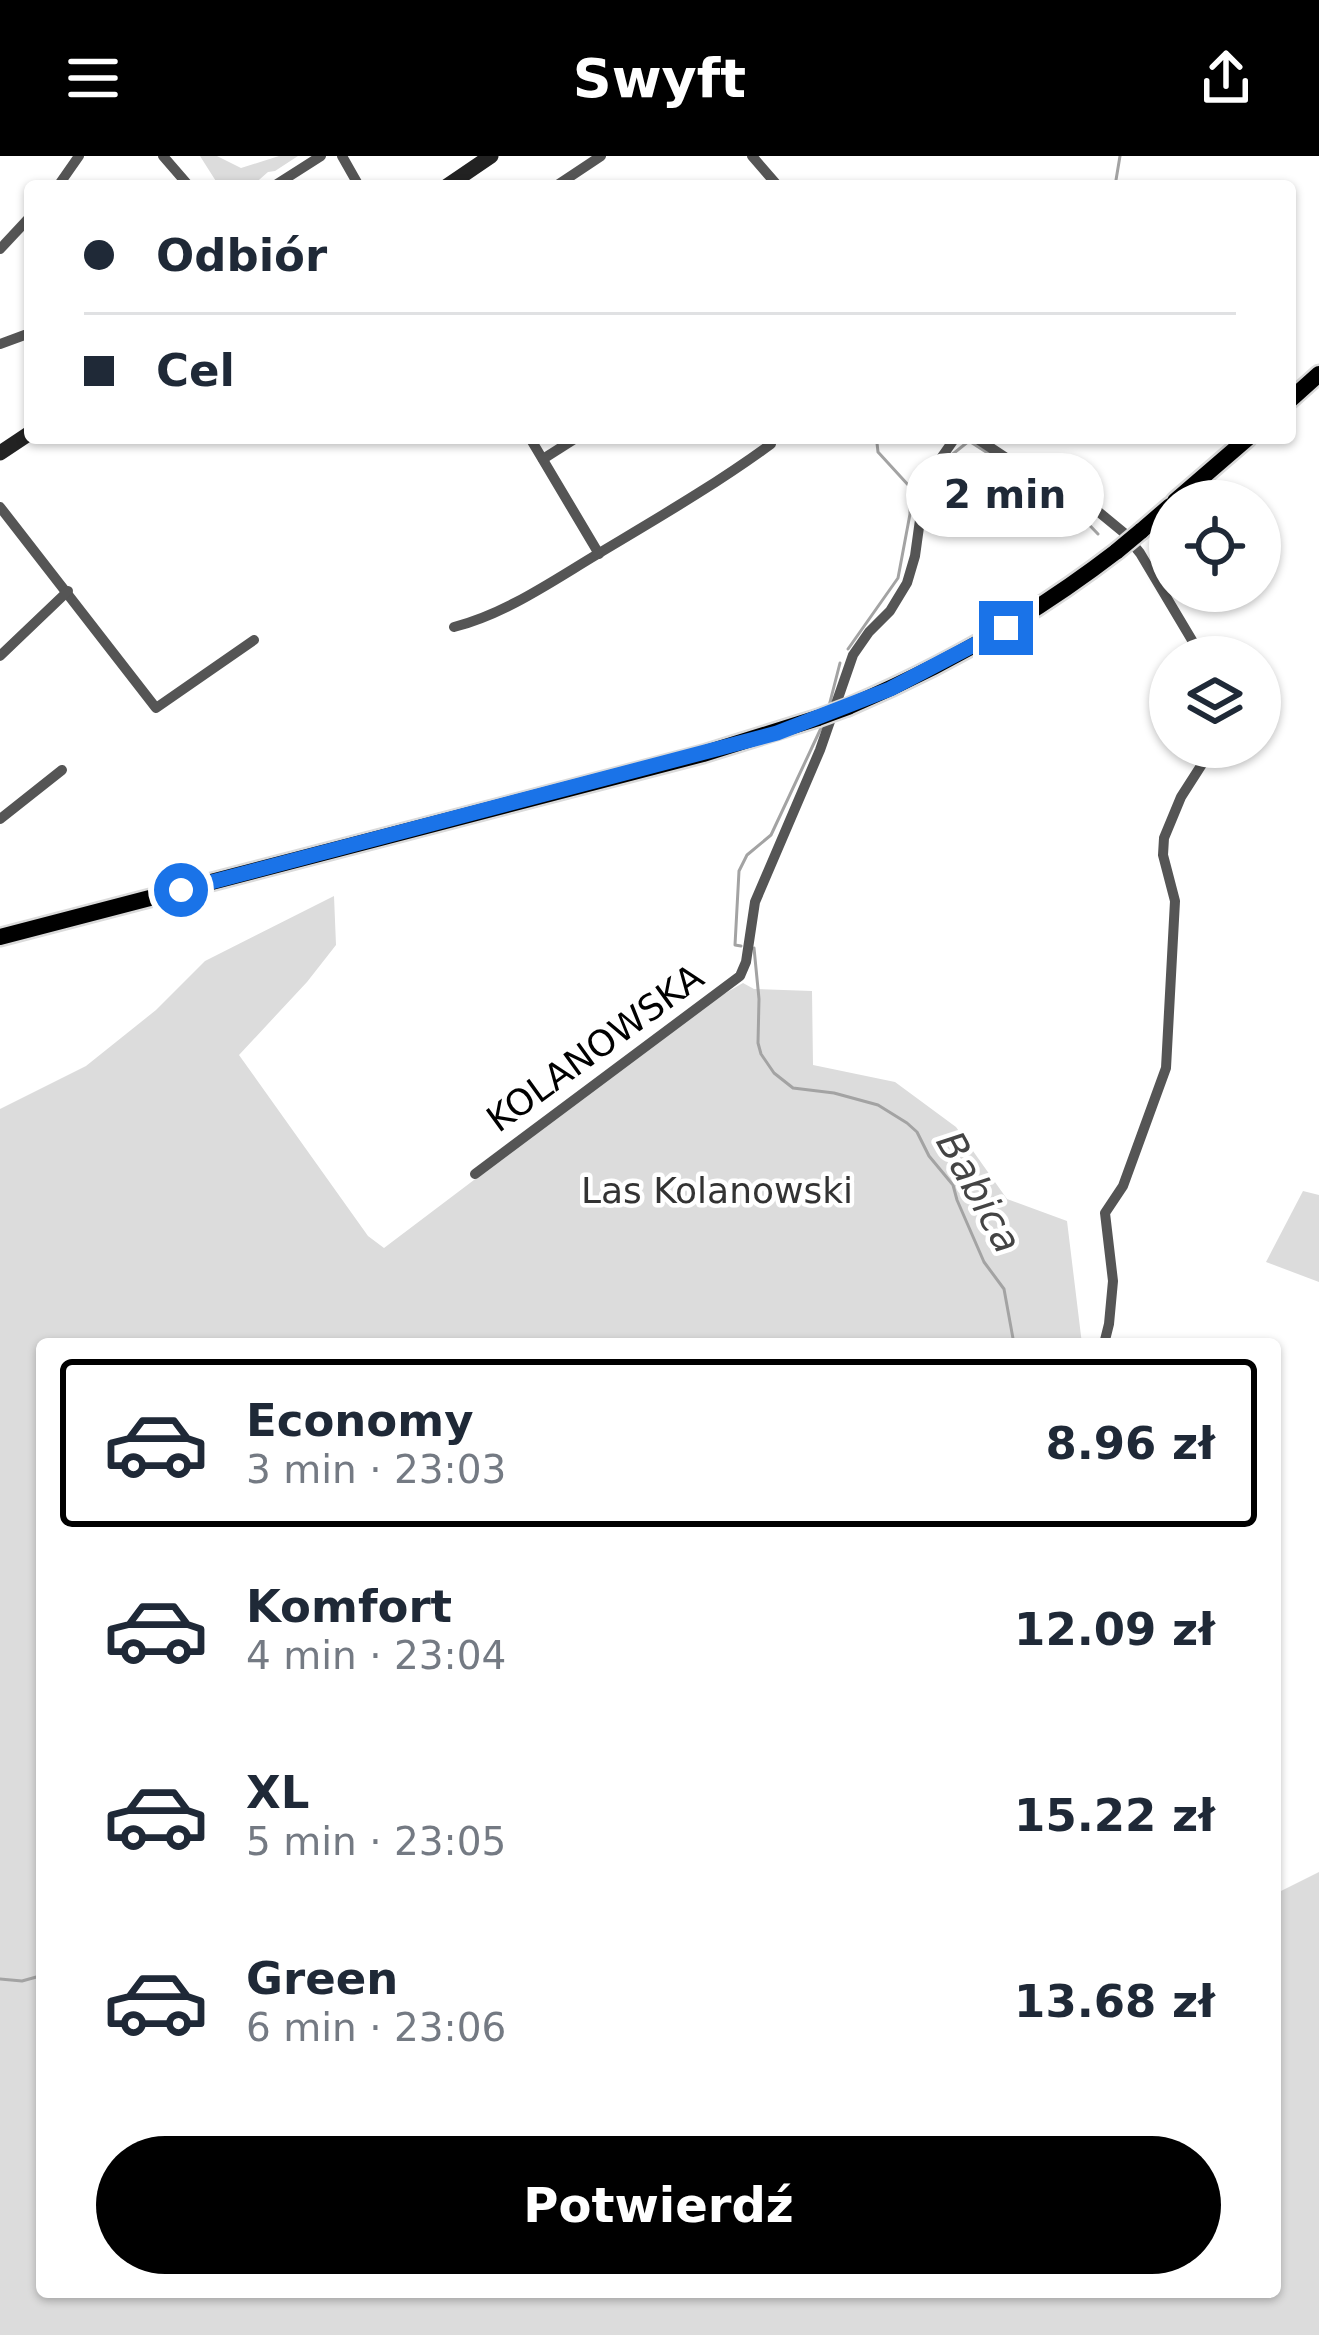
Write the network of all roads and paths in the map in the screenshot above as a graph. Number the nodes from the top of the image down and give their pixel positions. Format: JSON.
{"nodes":[{"id":1,"x":163,"y":156,"type":"edge"},
{"id":2,"x":321,"y":156,"type":"edge"},
{"id":3,"x":491,"y":156,"type":"edge"},
{"id":4,"x":601,"y":156,"type":"edge"},
{"id":5,"x":752,"y":156,"type":"edge"},
{"id":6,"x":184,"y":180,"type":"edge"},
{"id":7,"x":283,"y":180,"type":"edge"},
{"id":8,"x":456,"y":180,"type":"edge"},
{"id":9,"x":565,"y":180,"type":"edge"},
{"id":10,"x":773,"y":180,"type":"edge"},
{"id":11,"x":24,"y":223,"type":"edge"},
{"id":12,"x":0,"y":249,"type":"edge"},
{"id":13,"x":1319,"y":374,"type":"edge"},
{"id":14,"x":1296,"y":395,"type":"edge"},
{"id":15,"x":534,"y":444,"type":"edge"},
{"id":16,"x":568,"y":444,"type":"edge"},
{"id":17,"x":772,"y":444,"type":"dead end"},
{"id":18,"x":951,"y":444,"type":"edge"},
{"id":19,"x":985,"y":444,"type":"edge"},
{"id":20,"x":1240,"y":444,"type":"edge"},
{"id":21,"x":544,"y":459,"type":"junction"},
{"id":22,"x":1199,"y":480,"type":"edge"},
{"id":23,"x":0,"y":507,"type":"edge"},
{"id":24,"x":1149,"y":525,"type":"edge"},
{"id":25,"x":599,"y":554,"type":"junction"},
{"id":26,"x":68,"y":591,"type":"junction"},
{"id":27,"x":454,"y":627,"type":"dead end"},
{"id":28,"x":1189,"y":636,"type":"edge"},
{"id":29,"x":254,"y":640,"type":"dead end"},
{"id":30,"x":0,"y":656,"type":"edge"},
{"id":31,"x":1200,"y":768,"type":"edge"},
{"id":32,"x":62,"y":770,"type":"dead end"},
{"id":33,"x":0,"y":819,"type":"edge"},
{"id":34,"x":0,"y":937,"type":"edge"},
{"id":35,"x":475,"y":1174,"type":"dead end"},
{"id":36,"x":1106,"y":1338,"type":"edge"}],
"edges":[{"from":1,"to":6,"type":"street"},
{"from":2,"to":7,"type":"street"},
{"from":3,"to":8,"type":"main road"},
{"from":4,"to":9,"type":"street"},
{"from":5,"to":10,"type":"street"},
{"from":11,"to":12,"type":"street"},
{"from":13,"to":14,"type":"main road"},
{"from":15,"to":21,"type":"street"},
{"from":16,"to":21,"type":"street"},
{"from":17,"to":25,"type":"street"},
{"from":18,"to":35,"type":"street","name":"KOLANOWSKA"},
{"from":19,"to":28,"type":"street"},
{"from":20,"to":22,"type":"main road"},
{"from":21,"to":25,"type":"street"},
{"from":23,"to":26,"type":"street"},
{"from":24,"to":34,"type":"main road","bridge":true},
{"from":25,"to":27,"type":"street"},
{"from":26,"to":29,"type":"street"},
{"from":26,"to":30,"type":"street"},
{"from":31,"to":36,"type":"street"},
{"from":32,"to":33,"type":"street"}]}
